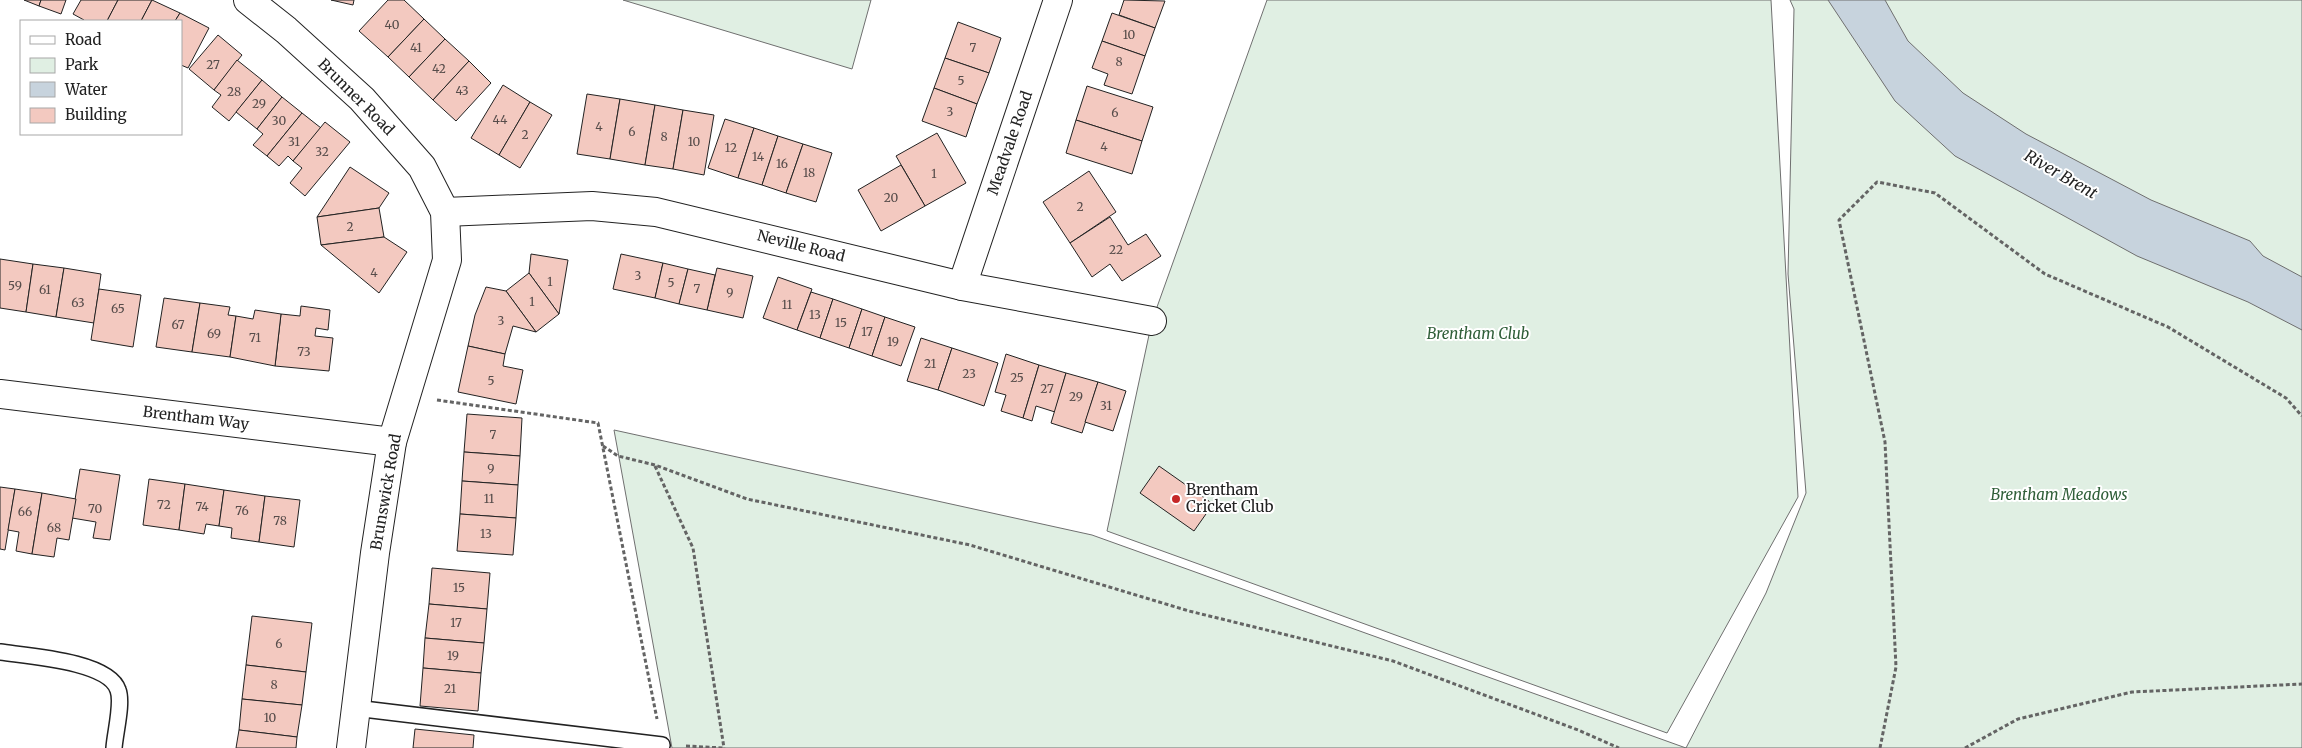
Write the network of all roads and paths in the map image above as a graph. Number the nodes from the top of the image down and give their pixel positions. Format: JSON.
{"nodes":[{"id":1,"x":248,"y":0,"type":"edge"},
{"id":2,"x":1058,"y":0,"type":"edge"},
{"id":3,"x":445,"y":212,"type":"junction"},
{"id":4,"x":962,"y":286,"type":"junction"},
{"id":5,"x":1152,"y":321,"type":"dead end"},
{"id":6,"x":0,"y":394,"type":"edge"},
{"id":7,"x":407,"y":395,"type":"junction"},
{"id":8,"x":2302,"y":416,"type":"edge"},
{"id":9,"x":392,"y":442,"type":"junction"},
{"id":10,"x":603,"y":446,"type":"junction"},
{"id":11,"x":654,"y":465,"type":"junction"},
{"id":12,"x":0,"y":652,"type":"edge"},
{"id":13,"x":2302,"y":684,"type":"edge"},
{"id":14,"x":356,"y":708,"type":"junction"},
{"id":15,"x":662,"y":745,"type":"junction"},
{"id":16,"x":114,"y":748,"type":"edge"},
{"id":17,"x":351,"y":748,"type":"edge"},
{"id":18,"x":723,"y":748,"type":"edge"},
{"id":19,"x":1619,"y":748,"type":"edge"},
{"id":20,"x":1880,"y":748,"type":"edge"},
{"id":21,"x":1964,"y":748,"type":"edge"}],
"edges":[{"from":1,"to":3,"type":"street","name":"Brunner Road"},
{"from":2,"to":4,"type":"street","name":"Meadvale Road"},
{"from":3,"to":4,"type":"street","name":"Neville Road"},
{"from":3,"to":7,"type":"street","name":"Brunswick Road"},
{"from":4,"to":5,"type":"street","name":"Neville Road"},
{"from":6,"to":9,"type":"street","name":"Brentham Way"},
{"from":7,"to":9,"type":"street","name":"Brunswick Road"},
{"from":7,"to":10,"type":"path"},
{"from":8,"to":20,"type":"path"},
{"from":9,"to":14,"type":"street","name":"Brunswick Road"},
{"from":10,"to":11,"type":"path"},
{"from":10,"to":15,"type":"path"},
{"from":11,"to":18,"type":"path"},
{"from":11,"to":19,"type":"path"},
{"from":12,"to":16,"type":"lane"},
{"from":13,"to":21,"type":"path"},
{"from":14,"to":15,"type":"lane"},
{"from":14,"to":17,"type":"street","name":"Brunswick Road"},
{"from":15,"to":18,"type":"path"}]}
